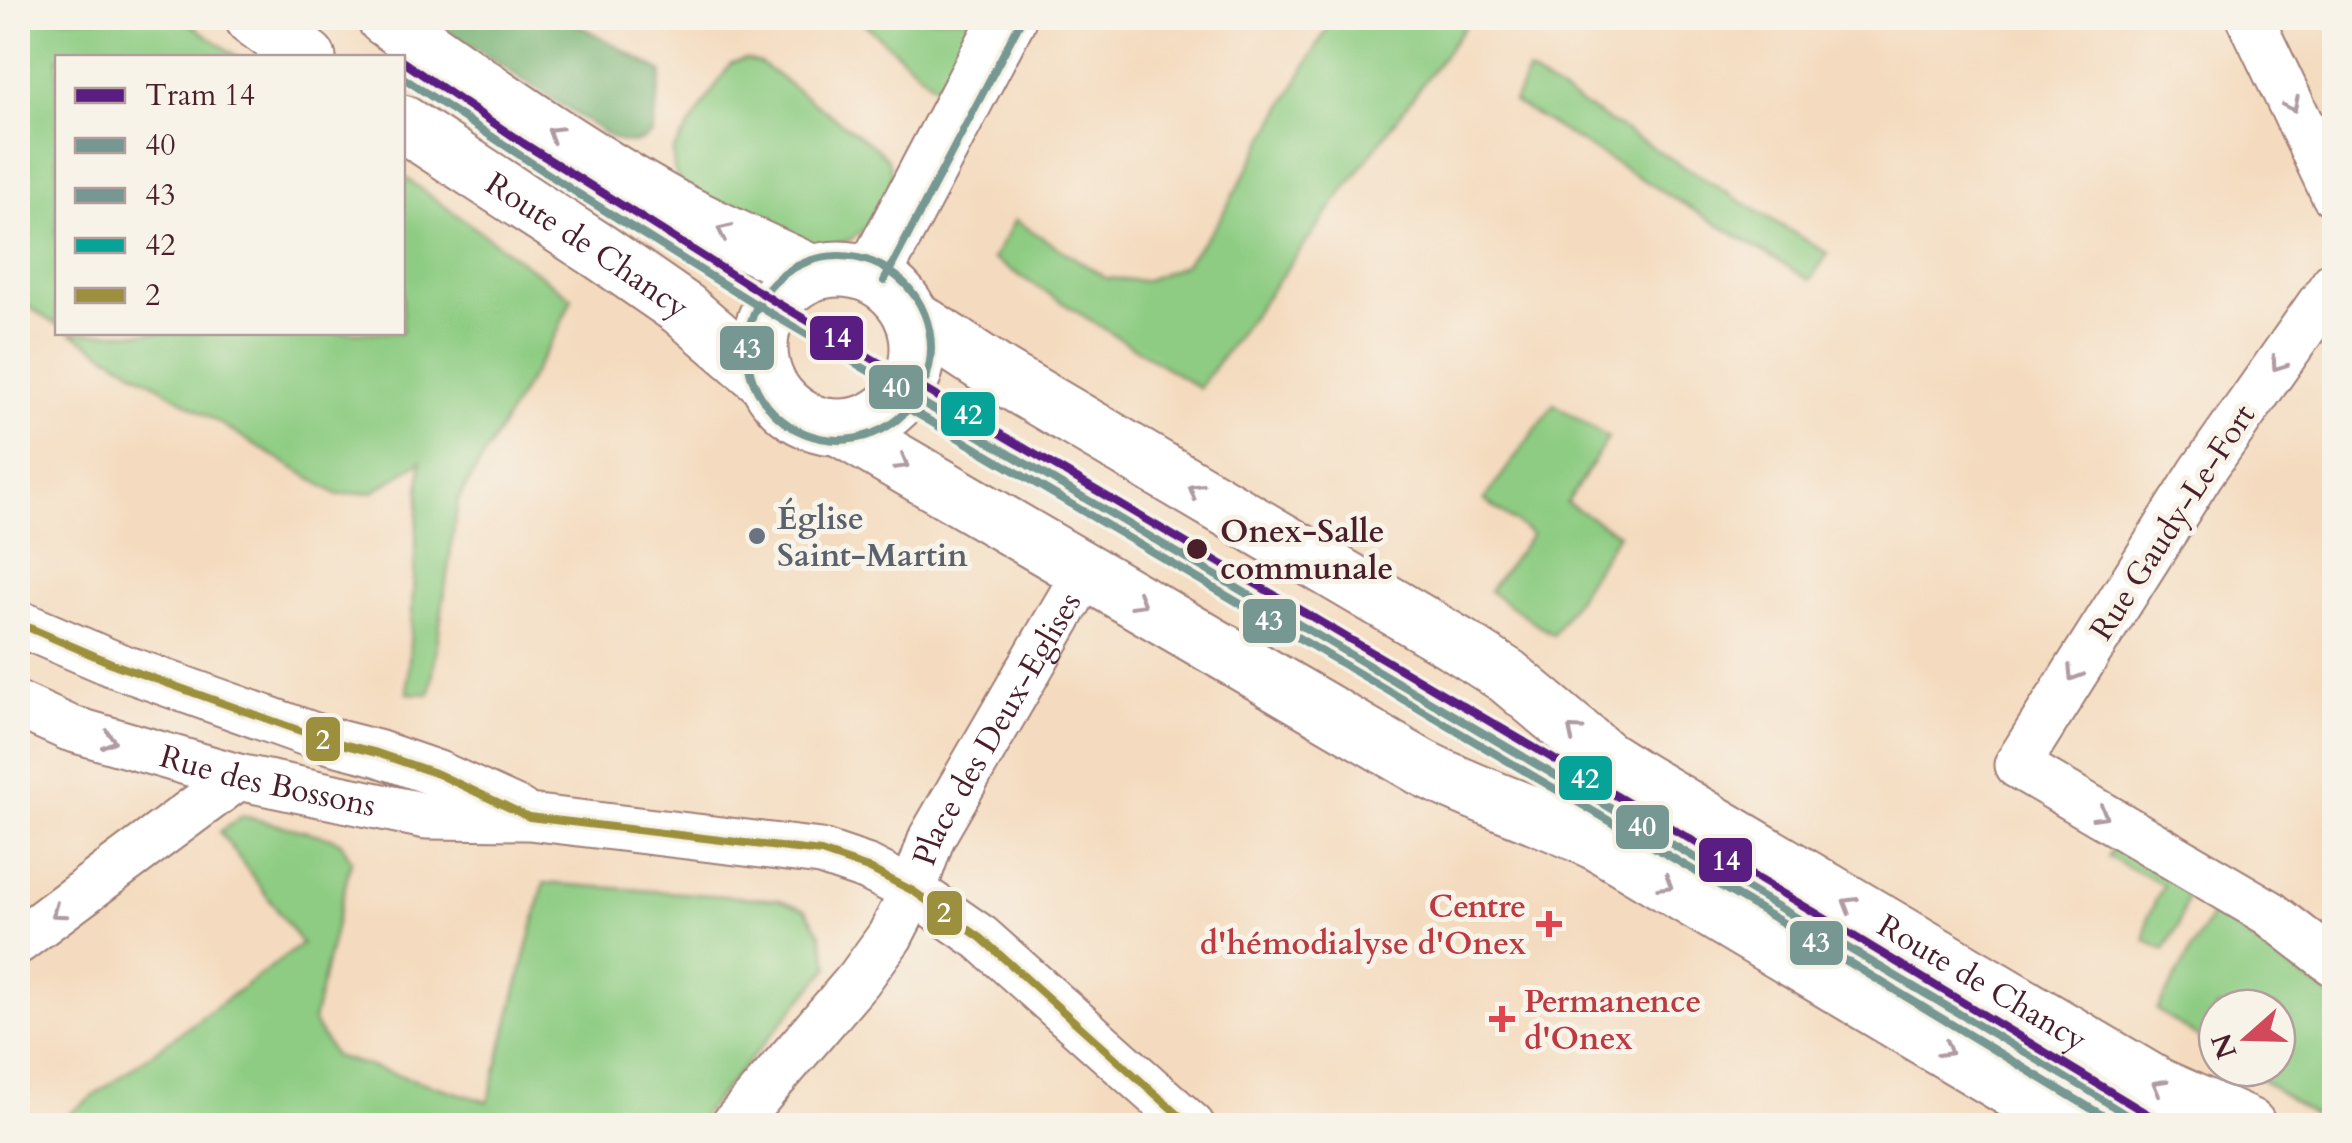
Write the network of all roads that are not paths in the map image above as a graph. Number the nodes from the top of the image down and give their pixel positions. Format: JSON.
{"nodes":[{"id":1,"x":252,"y":18,"type":"edge"},
{"id":2,"x":385,"y":18,"type":"edge"},
{"id":3,"x":1008,"y":18,"type":"edge"},
{"id":4,"x":2250,"y":18,"type":"edge"},
{"id":5,"x":304,"y":55,"type":"edge"},
{"id":6,"x":405,"y":125,"type":"edge"},
{"id":7,"x":2334,"y":194,"type":"edge"},
{"id":8,"x":812,"y":273,"type":"junction"},
{"id":9,"x":873,"y":275,"type":"junction"},
{"id":10,"x":2334,"y":284,"type":"edge"},
{"id":11,"x":912,"y":317,"type":"junction"},
{"id":12,"x":766,"y":380,"type":"junction"},
{"id":13,"x":840,"y":428,"type":"junction"},
{"id":14,"x":1086,"y":571,"type":"junction"},
{"id":15,"x":18,"y":622,"type":"edge"},
{"id":16,"x":18,"y":706,"type":"edge"},
{"id":17,"x":238,"y":777,"type":"junction"},
{"id":18,"x":530,"y":816,"type":"junction"},
{"id":19,"x":913,"y":891,"type":"junction"},
{"id":20,"x":18,"y":941,"type":"edge"},
{"id":21,"x":2334,"y":963,"type":"edge"},
{"id":22,"x":733,"y":1126,"type":"edge"},
{"id":23,"x":1192,"y":1126,"type":"edge"},
{"id":24,"x":2072,"y":1126,"type":"edge"},
{"id":25,"x":2248,"y":1126,"type":"edge"}],
"edges":[{"from":1,"to":5,"type":"main road"},
{"from":8,"to":2,"type":"main road","one_way":true},
{"from":3,"to":9,"type":"main road"},
{"from":4,"to":7,"type":"street","one_way":true},
{"from":6,"to":12,"type":"main road","name":"Route de Chancy"},
{"from":8,"to":9,"type":"main road"},
{"from":8,"to":12,"type":"main road"},
{"from":9,"to":11,"type":"main road"},
{"from":10,"to":21,"type":"street","name":"Rue Gaudy-Le-Fort","one_way":true},
{"from":11,"to":13,"type":"main road"},
{"from":25,"to":11,"type":"main road","name":"Route de Chancy","one_way":true},
{"from":12,"to":13,"type":"main road"},
{"from":13,"to":14,"type":"main road","one_way":true},
{"from":14,"to":19,"type":"street","name":"Place des Deux-Eglises"},
{"from":14,"to":24,"type":"main road","one_way":true},
{"from":15,"to":18,"type":"street","name":"Rue des Bossons"},
{"from":16,"to":17,"type":"street","name":"Rue des Bossons","one_way":true},
{"from":17,"to":18,"type":"street","name":"Rue des Bossons"},
{"from":17,"to":20,"type":"street","one_way":true},
{"from":18,"to":19,"type":"street","name":"Rue des Bossons"},
{"from":19,"to":22,"type":"street","name":"Place des Deux-Eglises"},
{"from":19,"to":23,"type":"street","name":"Rue des Bossons"}]}
